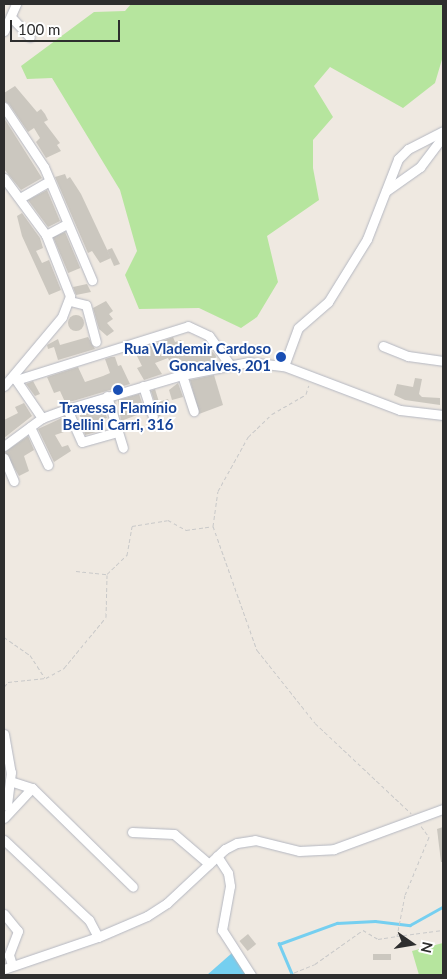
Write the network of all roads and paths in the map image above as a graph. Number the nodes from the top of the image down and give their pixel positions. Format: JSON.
{"nodes":[{"id":1,"x":16,"y":4,"type":"edge"},
{"id":2,"x":12,"y":18,"type":"junction"},
{"id":3,"x":4,"y":31,"type":"edge"},
{"id":4,"x":30,"y":37,"type":"dead end"},
{"id":5,"x":4,"y":107,"type":"edge"},
{"id":6,"x":443,"y":131,"type":"edge"},
{"id":7,"x":443,"y":136,"type":"edge"},
{"id":8,"x":4,"y":178,"type":"edge"},
{"id":9,"x":49,"y":181,"type":"junction"},
{"id":10,"x":386,"y":190,"type":"junction"},
{"id":11,"x":20,"y":198,"type":"junction"},
{"id":12,"x":67,"y":224,"type":"junction"},
{"id":13,"x":46,"y":235,"type":"junction"},
{"id":14,"x":92,"y":280,"type":"dead end"},
{"id":15,"x":70,"y":301,"type":"junction"},
{"id":16,"x":96,"y":342,"type":"dead end"},
{"id":17,"x":383,"y":346,"type":"dead end"},
{"id":18,"x":443,"y":361,"type":"edge"},
{"id":19,"x":229,"y":364,"type":"junction"},
{"id":20,"x":284,"y":366,"type":"junction"},
{"id":21,"x":182,"y":375,"type":"junction"},
{"id":22,"x":15,"y":377,"type":"junction"},
{"id":23,"x":311,"y":377,"type":"junction"},
{"id":24,"x":4,"y":386,"type":"edge"},
{"id":25,"x":144,"y":386,"type":"junction"},
{"id":26,"x":107,"y":396,"type":"junction"},
{"id":27,"x":67,"y":409,"type":"junction"},
{"id":28,"x":194,"y":411,"type":"dead end"},
{"id":29,"x":153,"y":416,"type":"dead end"},
{"id":30,"x":443,"y":416,"type":"edge"},
{"id":31,"x":42,"y":418,"type":"junction"},
{"id":32,"x":30,"y":427,"type":"junction"},
{"id":33,"x":118,"y":432,"type":"junction"},
{"id":34,"x":4,"y":446,"type":"edge"},
{"id":35,"x":123,"y":448,"type":"dead end"},
{"id":36,"x":4,"y":458,"type":"edge"},
{"id":37,"x":48,"y":465,"type":"dead end"},
{"id":38,"x":14,"y":481,"type":"dead end"},
{"id":39,"x":213,"y":526,"type":"junction"},
{"id":40,"x":76,"y":571,"type":"dead end"},
{"id":41,"x":107,"y":574,"type":"junction"},
{"id":42,"x":4,"y":637,"type":"edge"},
{"id":43,"x":46,"y":678,"type":"junction"},
{"id":44,"x":4,"y":687,"type":"edge"},
{"id":45,"x":4,"y":734,"type":"edge"},
{"id":46,"x":10,"y":781,"type":"junction"},
{"id":47,"x":32,"y":788,"type":"junction"},
{"id":48,"x":4,"y":806,"type":"edge"},
{"id":49,"x":443,"y":809,"type":"edge"},
{"id":50,"x":4,"y":818,"type":"edge"},
{"id":51,"x":416,"y":818,"type":"junction"},
{"id":52,"x":132,"y":832,"type":"dead end"},
{"id":53,"x":4,"y":840,"type":"edge"},
{"id":54,"x":217,"y":856,"type":"junction"},
{"id":55,"x":209,"y":864,"type":"junction"},
{"id":56,"x":133,"y":887,"type":"dead end"},
{"id":57,"x":4,"y":914,"type":"edge"},
{"id":58,"x":443,"y":930,"type":"edge"},
{"id":59,"x":396,"y":936,"type":"junction"},
{"id":60,"x":98,"y":937,"type":"junction"},
{"id":61,"x":8,"y":967,"type":"edge"},
{"id":62,"x":251,"y":975,"type":"edge"},
{"id":63,"x":288,"y":975,"type":"edge"}],
"edges":[{"from":1,"to":2,"type":"street"},
{"from":2,"to":3,"type":"street"},
{"from":2,"to":4,"type":"street"},
{"from":5,"to":9,"type":"street"},
{"from":6,"to":10,"type":"street"},
{"from":7,"to":10,"type":"street"},
{"from":8,"to":11,"type":"street"},
{"from":9,"to":11,"type":"street"},
{"from":9,"to":12,"type":"street"},
{"from":10,"to":20,"type":"street"},
{"from":11,"to":13,"type":"street"},
{"from":12,"to":13,"type":"street"},
{"from":12,"to":14,"type":"street"},
{"from":13,"to":15,"type":"street"},
{"from":15,"to":16,"type":"street"},
{"from":15,"to":22,"type":"street"},
{"from":17,"to":18,"type":"street"},
{"from":19,"to":20,"type":"street"},
{"from":19,"to":21,"type":"street"},
{"from":19,"to":22,"type":"street"},
{"from":20,"to":23,"type":"street"},
{"from":21,"to":25,"type":"street"},
{"from":21,"to":28,"type":"street"},
{"from":22,"to":24,"type":"street"},
{"from":22,"to":31,"type":"street"},
{"from":23,"to":30,"type":"street"},
{"from":23,"to":39,"type":"path"},
{"from":25,"to":26,"type":"street"},
{"from":25,"to":29,"type":"street"},
{"from":26,"to":27,"type":"street"},
{"from":26,"to":33,"type":"street"},
{"from":27,"to":31,"type":"street"},
{"from":27,"to":33,"type":"street"},
{"from":31,"to":32,"type":"street"},
{"from":32,"to":34,"type":"street"},
{"from":32,"to":37,"type":"street"},
{"from":33,"to":35,"type":"street"},
{"from":36,"to":38,"type":"street"},
{"from":39,"to":41,"type":"path"},
{"from":39,"to":51,"type":"path"},
{"from":40,"to":41,"type":"path"},
{"from":41,"to":43,"type":"path"},
{"from":42,"to":43,"type":"path"},
{"from":43,"to":44,"type":"path"},
{"from":45,"to":46,"type":"street"},
{"from":46,"to":47,"type":"street"},
{"from":46,"to":48,"type":"street"},
{"from":47,"to":50,"type":"street"},
{"from":47,"to":56,"type":"street"},
{"from":49,"to":51,"type":"street"},
{"from":51,"to":54,"type":"street"},
{"from":51,"to":59,"type":"path"},
{"from":52,"to":55,"type":"street"},
{"from":53,"to":60,"type":"street"},
{"from":54,"to":55,"type":"street"},
{"from":54,"to":62,"type":"street"},
{"from":55,"to":60,"type":"street"},
{"from":57,"to":61,"type":"street"},
{"from":58,"to":59,"type":"path"},
{"from":59,"to":63,"type":"path"},
{"from":60,"to":61,"type":"street"}]}
